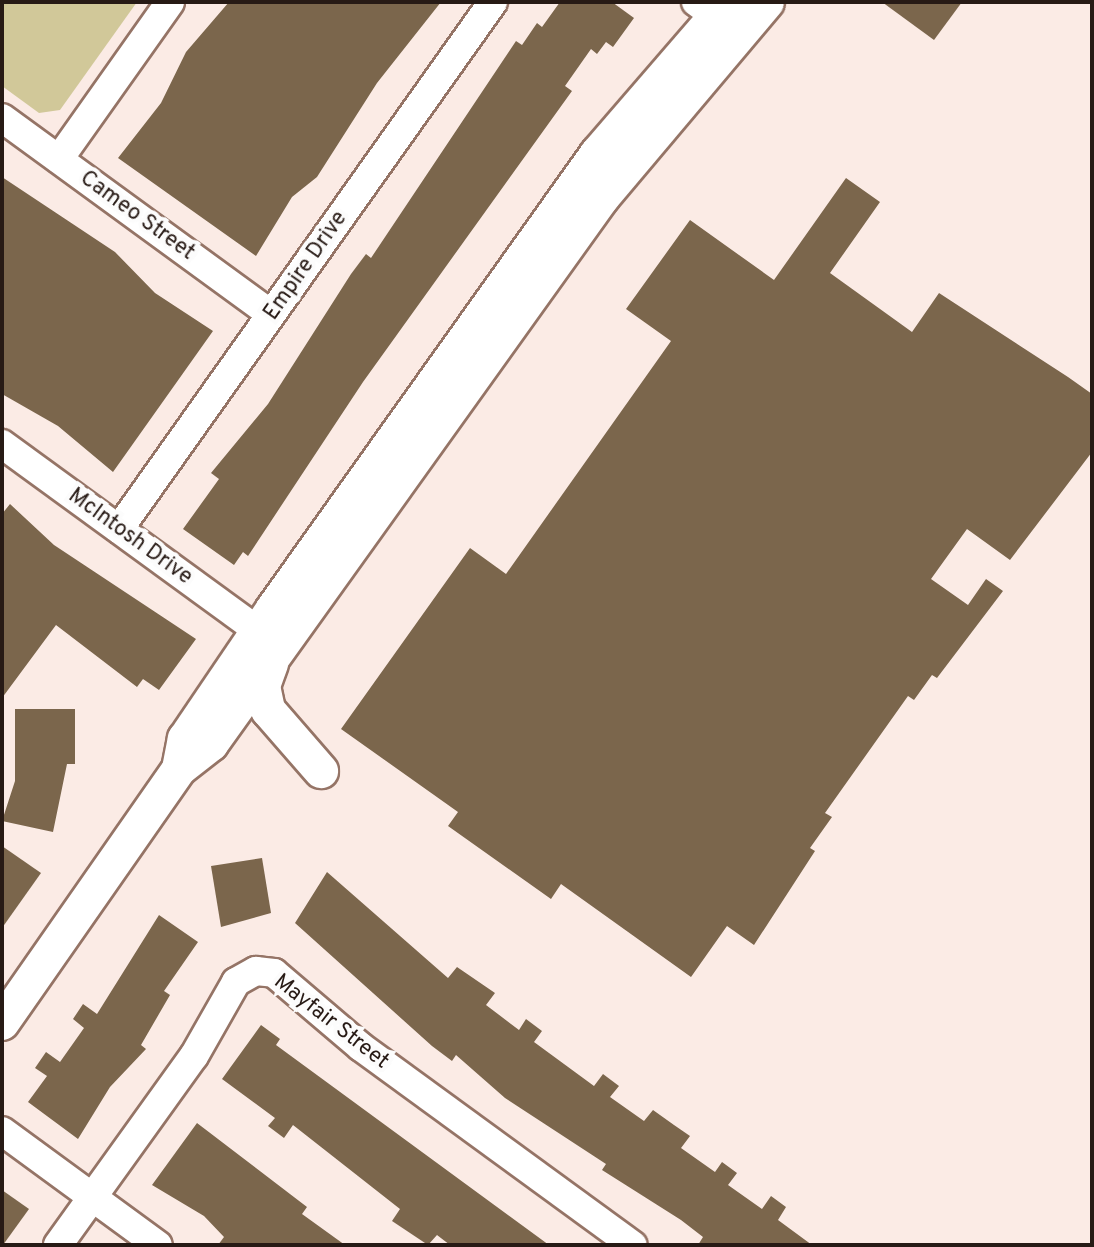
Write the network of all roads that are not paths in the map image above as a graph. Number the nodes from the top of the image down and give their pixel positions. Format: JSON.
{"nodes":[{"id":1,"x":170,"y":2,"type":"edge"},
{"id":2,"x":493,"y":2,"type":"edge"},
{"id":3,"x":767,"y":2,"type":"edge"},
{"id":4,"x":721,"y":14,"type":"edge"},
{"id":5,"x":2,"y":118,"type":"edge"},
{"id":6,"x":59,"y":159,"type":"junction"},
{"id":7,"x":271,"y":314,"type":"junction"},
{"id":8,"x":2,"y":444,"type":"edge"},
{"id":9,"x":119,"y":529,"type":"junction"},
{"id":10,"x":267,"y":642,"type":"junction"},
{"id":11,"x":211,"y":744,"type":"junction"},
{"id":12,"x":179,"y":769,"type":"junction"},
{"id":13,"x":2,"y":1023,"type":"edge"},
{"id":14,"x":2,"y":1131,"type":"edge"},
{"id":15,"x":92,"y":1197,"type":"junction"},
{"id":16,"x":58,"y":1245,"type":"edge"},
{"id":17,"x":158,"y":1245,"type":"edge"},
{"id":18,"x":633,"y":1245,"type":"edge"}],
"edges":[{"from":1,"to":6,"type":"street"},
{"from":2,"to":7,"type":"street","name":"Empire Drive"},
{"from":3,"to":4,"type":"street"},
{"from":4,"to":10,"type":"street"},
{"from":5,"to":6,"type":"street","name":"Cameo Street"},
{"from":6,"to":7,"type":"street","name":"Cameo Street"},
{"from":7,"to":9,"type":"street","name":"Empire Drive"},
{"from":8,"to":9,"type":"street","name":"McIntosh Drive"},
{"from":9,"to":10,"type":"street","name":"McIntosh Drive"},
{"from":10,"to":11,"type":"street"},
{"from":10,"to":11,"type":"street"},
{"from":10,"to":12,"type":"street"},
{"from":11,"to":12,"type":"street"},
{"from":12,"to":13,"type":"street"},
{"from":14,"to":15,"type":"street"},
{"from":15,"to":16,"type":"street","name":"Mayfair Street"},
{"from":15,"to":17,"type":"street"},
{"from":15,"to":18,"type":"street","name":"Mayfair Street"}]}
